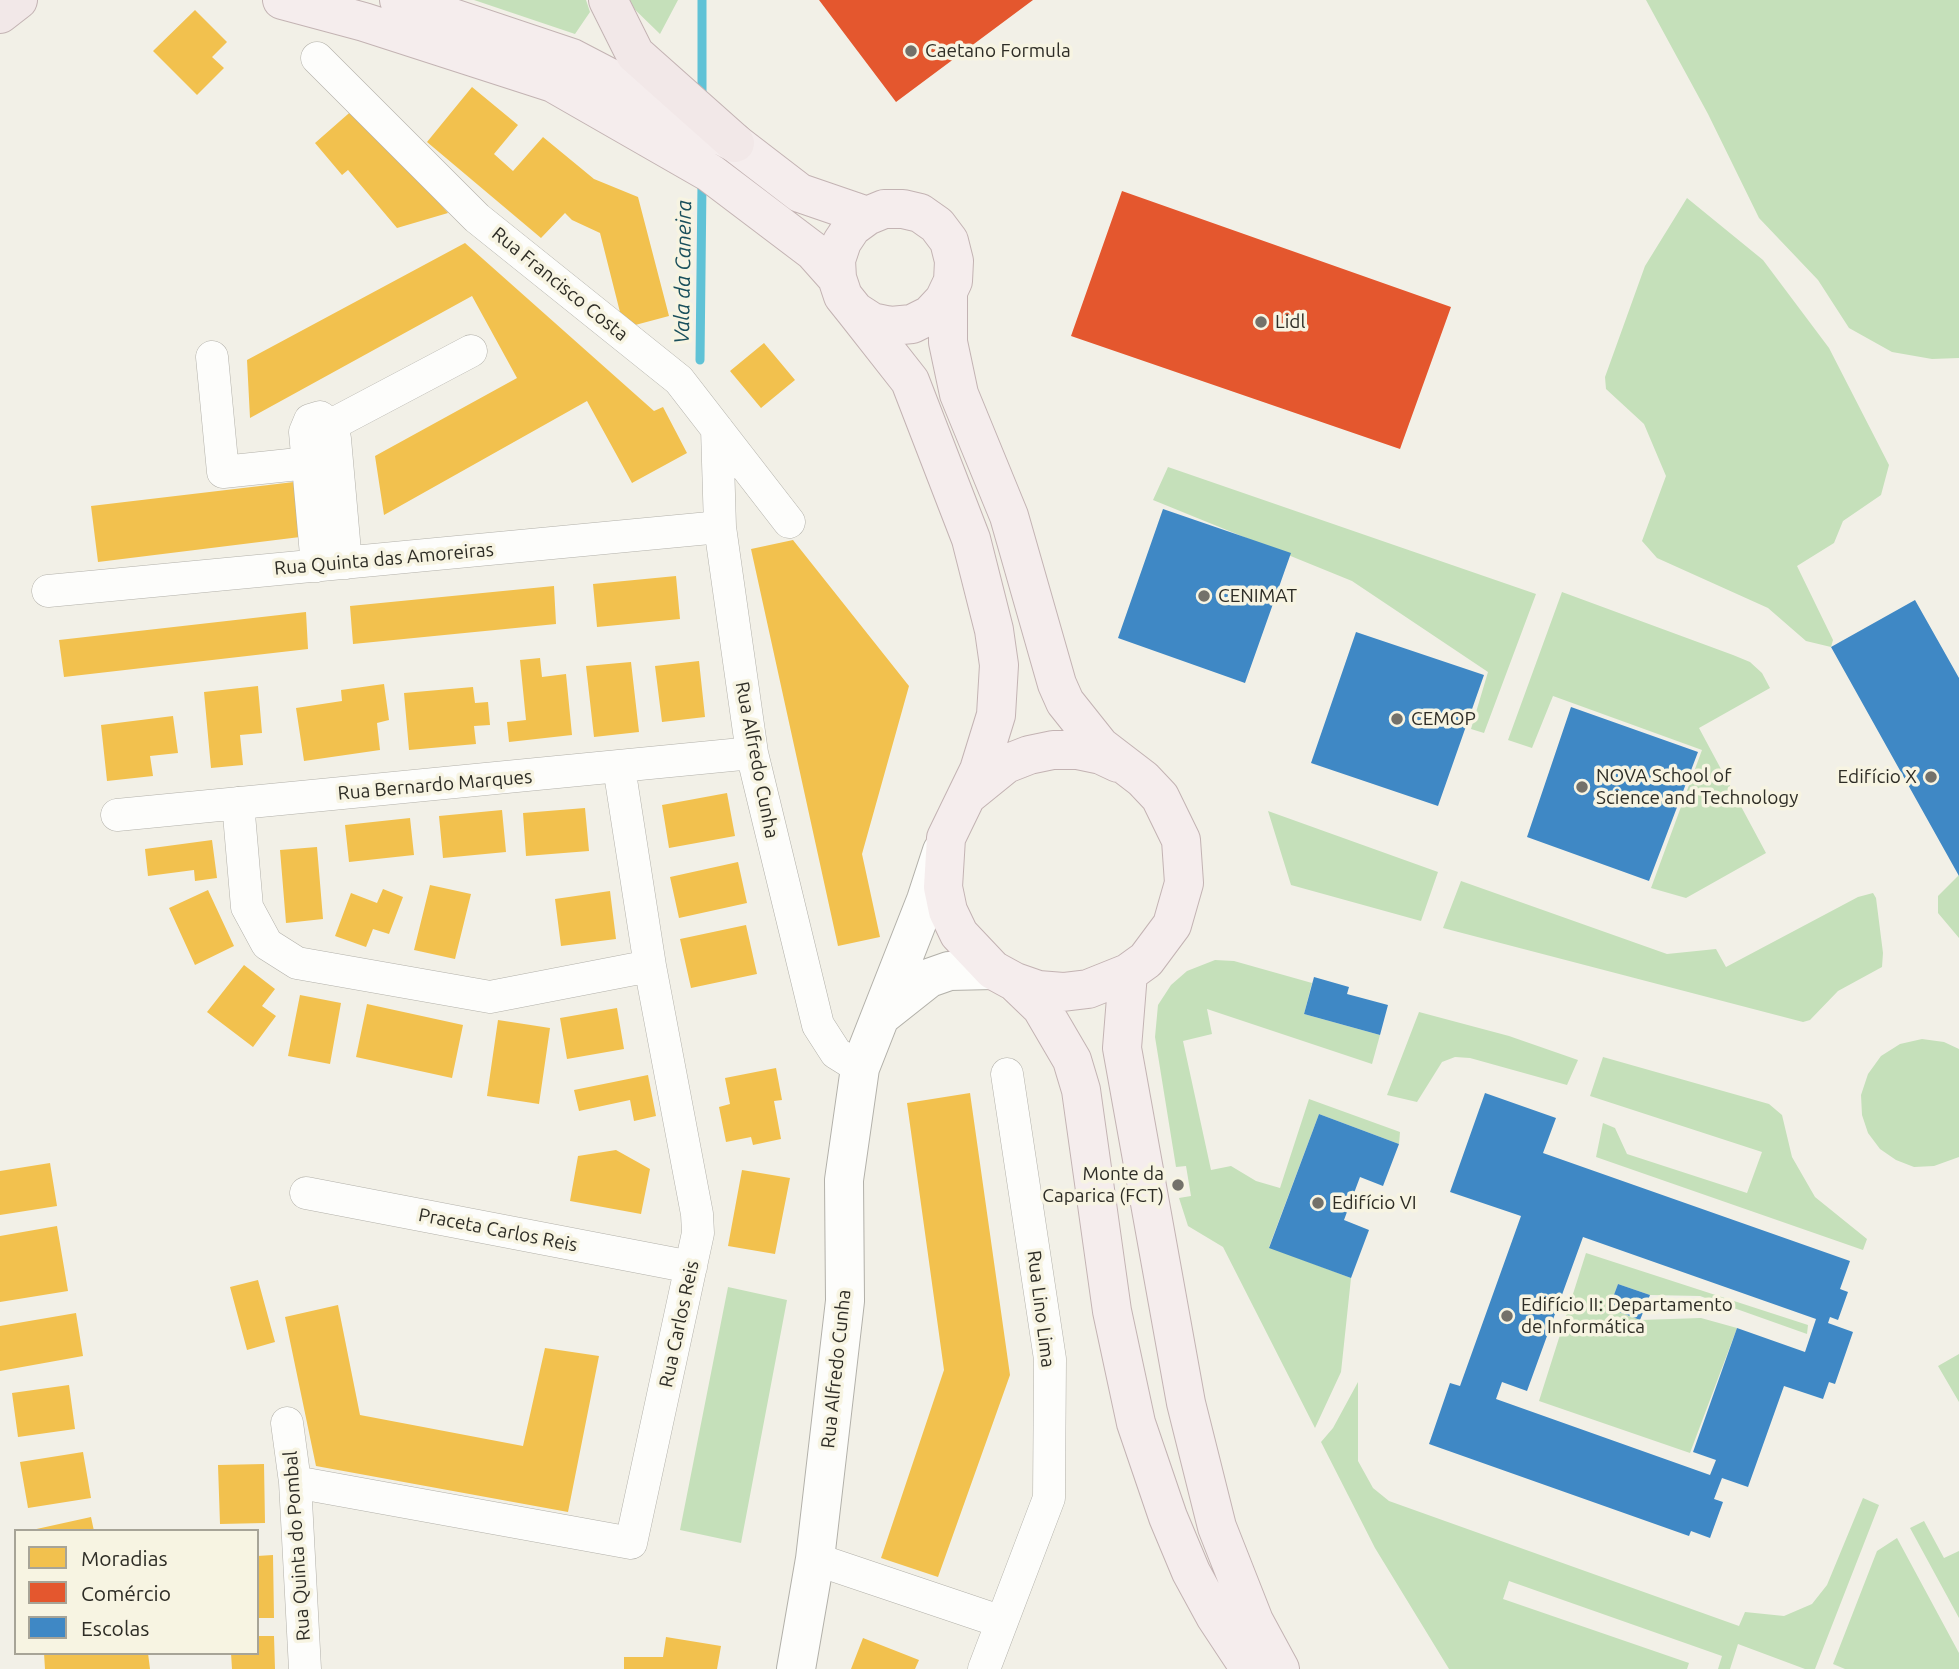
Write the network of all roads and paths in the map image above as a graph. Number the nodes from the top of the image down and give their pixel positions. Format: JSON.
{"nodes":[{"id":1,"x":18,"y":0,"type":"edge"},
{"id":2,"x":282,"y":0,"type":"edge"},
{"id":3,"x":399,"y":0,"type":"edge"},
{"id":4,"x":608,"y":0,"type":"edge"},
{"id":5,"x":0,"y":14,"type":"edge"},
{"id":6,"x":317,"y":58,"type":"dead end"},
{"id":7,"x":735,"y":143,"type":"junction"},
{"id":8,"x":867,"y":216,"type":"junction"},
{"id":9,"x":948,"y":293,"type":"junction"},
{"id":10,"x":846,"y":295,"type":"junction"},
{"id":11,"x":471,"y":351,"type":"dead end"},
{"id":12,"x":212,"y":358,"type":"dead end"},
{"id":13,"x":331,"y":425,"type":"junction"},
{"id":14,"x":717,"y":429,"type":"junction"},
{"id":15,"x":308,"y":463,"type":"junction"},
{"id":16,"x":789,"y":522,"type":"dead end"},
{"id":17,"x":720,"y":527,"type":"junction"},
{"id":18,"x":332,"y":564,"type":"junction"},
{"id":19,"x":48,"y":591,"type":"dead end"},
{"id":20,"x":752,"y":753,"type":"junction"},
{"id":21,"x":1123,"y":765,"type":"junction"},
{"id":22,"x":619,"y":767,"type":"junction"},
{"id":23,"x":969,"y":795,"type":"junction"},
{"id":24,"x":238,"y":803,"type":"junction"},
{"id":25,"x":117,"y":815,"type":"dead end"},
{"id":26,"x":946,"y":838,"type":"junction"},
{"id":27,"x":650,"y":966,"type":"junction"},
{"id":28,"x":1128,"y":973,"type":"junction"},
{"id":29,"x":1004,"y":976,"type":"junction"},
{"id":30,"x":880,"y":1018,"type":"junction"},
{"id":31,"x":860,"y":1068,"type":"junction"},
{"id":32,"x":1007,"y":1074,"type":"dead end"},
{"id":33,"x":306,"y":1192,"type":"dead end"},
{"id":34,"x":691,"y":1267,"type":"junction"},
{"id":35,"x":288,"y":1423,"type":"dead end"},
{"id":36,"x":295,"y":1482,"type":"junction"},
{"id":37,"x":815,"y":1559,"type":"junction"},
{"id":38,"x":1002,"y":1622,"type":"junction"},
{"id":39,"x":1260,"y":1668,"type":"edge"},
{"id":40,"x":305,"y":1669,"type":"edge"},
{"id":41,"x":796,"y":1669,"type":"edge"},
{"id":42,"x":984,"y":1669,"type":"edge"}],
"edges":[{"from":1,"to":5,"type":"highway"},
{"from":2,"to":10,"type":"main road"},
{"from":3,"to":7,"type":"main road"},
{"from":4,"to":7,"type":"highway"},
{"from":6,"to":14,"type":"street","name":"Rua Francisco Costa"},
{"from":7,"to":8,"type":"main road"},
{"from":8,"to":9,"type":"main road"},
{"from":8,"to":10,"type":"main road"},
{"from":9,"to":10,"type":"main road"},
{"from":9,"to":21,"type":"main road"},
{"from":10,"to":23,"type":"main road"},
{"from":11,"to":13,"type":"street"},
{"from":12,"to":15,"type":"street"},
{"from":13,"to":15,"type":"street"},
{"from":13,"to":18,"type":"street"},
{"from":14,"to":16,"type":"street","name":"Rua Francisco Costa"},
{"from":14,"to":17,"type":"street","name":"Rua Alfredo Cunha"},
{"from":15,"to":18,"type":"street"},
{"from":17,"to":18,"type":"street","name":"Rua Quinta das Amoreiras"},
{"from":17,"to":20,"type":"street","name":"Rua Alfredo Cunha"},
{"from":18,"to":19,"type":"street","name":"Rua Quinta das Amoreiras"},
{"from":20,"to":22,"type":"street","name":"Rua Bernardo Marques"},
{"from":20,"to":31,"type":"street","name":"Rua Alfredo Cunha"},
{"from":21,"to":23,"type":"main road"},
{"from":21,"to":28,"type":"main road"},
{"from":22,"to":24,"type":"street","name":"Rua Bernardo Marques"},
{"from":22,"to":27,"type":"street","name":"Rua Carlos Reis"},
{"from":23,"to":26,"type":"main road"},
{"from":24,"to":25,"type":"street","name":"Rua Bernardo Marques"},
{"from":24,"to":27,"type":"street"},
{"from":26,"to":29,"type":"main road"},
{"from":26,"to":30,"type":"street","name":"Rua Alfredo Cunha"},
{"from":27,"to":34,"type":"street","name":"Rua Carlos Reis"},
{"from":28,"to":29,"type":"main road"},
{"from":28,"to":39,"type":"main road"},
{"from":29,"to":30,"type":"street","name":"Rua Alfredo Cunha"},
{"from":29,"to":39,"type":"main road"},
{"from":30,"to":31,"type":"street","name":"Rua Alfredo Cunha"},
{"from":31,"to":37,"type":"street","name":"Rua Alfredo Cunha"},
{"from":32,"to":38,"type":"street","name":"Rua Lino Lima"},
{"from":33,"to":34,"type":"street","name":"Praceta Carlos Reis"},
{"from":34,"to":36,"type":"street","name":"Rua Carlos Reis"},
{"from":35,"to":36,"type":"street","name":"Rua Quinta do Pombal"},
{"from":36,"to":40,"type":"street","name":"Rua Quinta do Pombal"},
{"from":37,"to":38,"type":"street"},
{"from":37,"to":41,"type":"street","name":"Rua Alfredo Cunha"},
{"from":38,"to":42,"type":"street","name":"Rua Lino Lima"}]}
